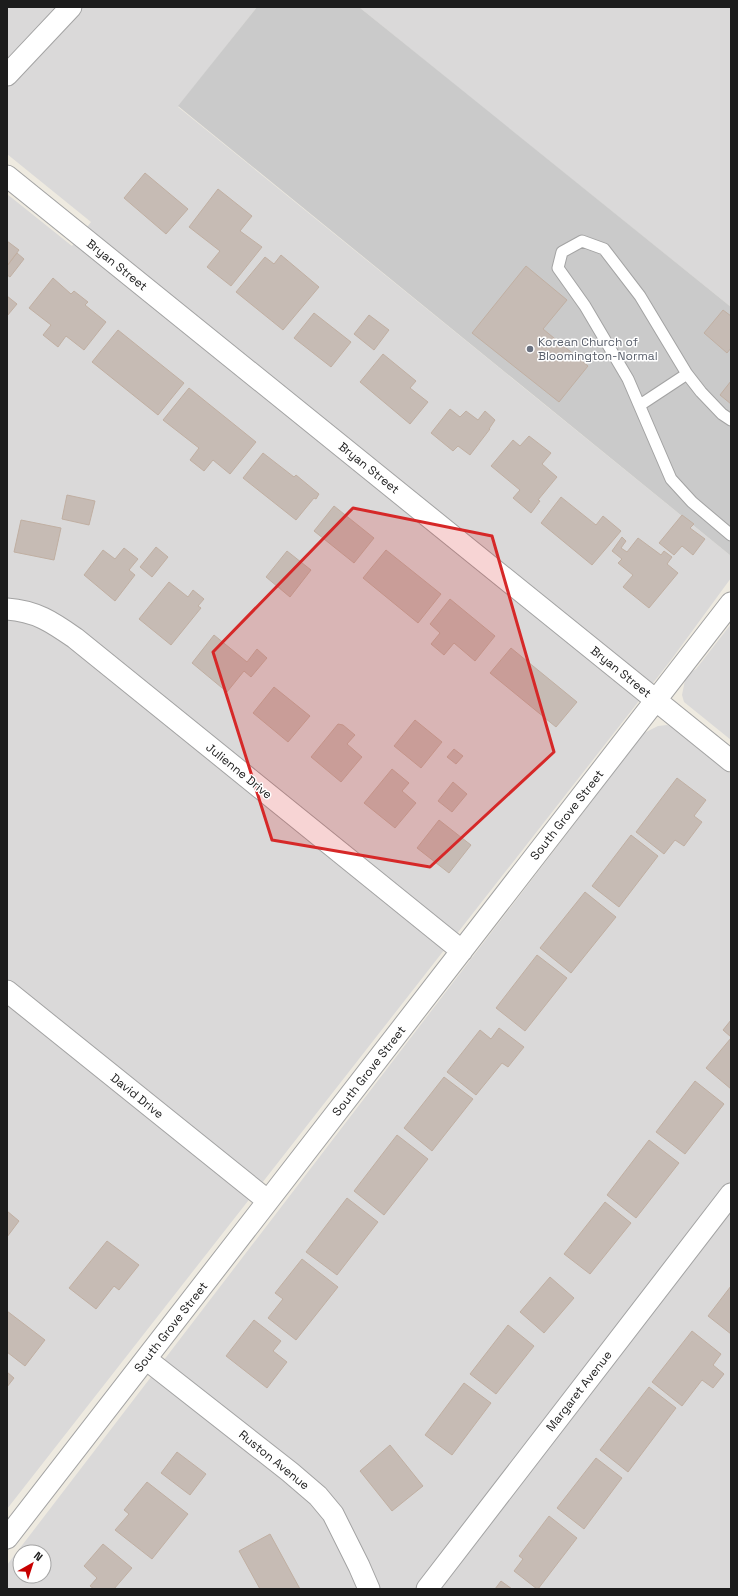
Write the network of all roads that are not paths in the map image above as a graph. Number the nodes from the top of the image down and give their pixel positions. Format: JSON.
{"nodes":[{"id":1,"x":71,"y":7,"type":"edge"},
{"id":2,"x":7,"y":75,"type":"edge"},
{"id":3,"x":7,"y":176,"type":"edge"},
{"id":4,"x":687,"y":374,"type":"junction"},
{"id":5,"x":640,"y":405,"type":"junction"},
{"id":6,"x":731,"y":420,"type":"edge"},
{"id":7,"x":731,"y":535,"type":"edge"},
{"id":8,"x":731,"y":603,"type":"edge"},
{"id":9,"x":7,"y":609,"type":"edge"},
{"id":10,"x":656,"y":700,"type":"junction"},
{"id":11,"x":731,"y":761,"type":"edge"},
{"id":12,"x":462,"y":951,"type":"junction"},
{"id":13,"x":7,"y":991,"type":"edge"},
{"id":14,"x":731,"y":1194,"type":"edge"},
{"id":15,"x":268,"y":1201,"type":"junction"},
{"id":16,"x":146,"y":1359,"type":"junction"},
{"id":17,"x":7,"y":1538,"type":"edge"},
{"id":18,"x":369,"y":1589,"type":"edge"},
{"id":19,"x":427,"y":1589,"type":"edge"}],
"edges":[{"from":1,"to":2,"type":"street"},
{"from":3,"to":10,"type":"street","name":"Bryan Street"},
{"from":4,"to":5,"type":"lane"},
{"from":4,"to":5,"type":"lane"},
{"from":4,"to":6,"type":"lane"},
{"from":5,"to":7,"type":"lane"},
{"from":8,"to":10,"type":"street","name":"South Grove Street"},
{"from":9,"to":12,"type":"street","name":"Julienne Drive"},
{"from":10,"to":11,"type":"street","name":"Bryan Street"},
{"from":10,"to":12,"type":"street","name":"South Grove Street"},
{"from":12,"to":15,"type":"street","name":"South Grove Street"},
{"from":13,"to":15,"type":"street","name":"David Drive"},
{"from":14,"to":19,"type":"street","name":"Margaret Avenue"},
{"from":15,"to":16,"type":"street","name":"South Grove Street"},
{"from":16,"to":17,"type":"street","name":"South Grove Street"},
{"from":16,"to":18,"type":"street","name":"Ruston Avenue"}]}
